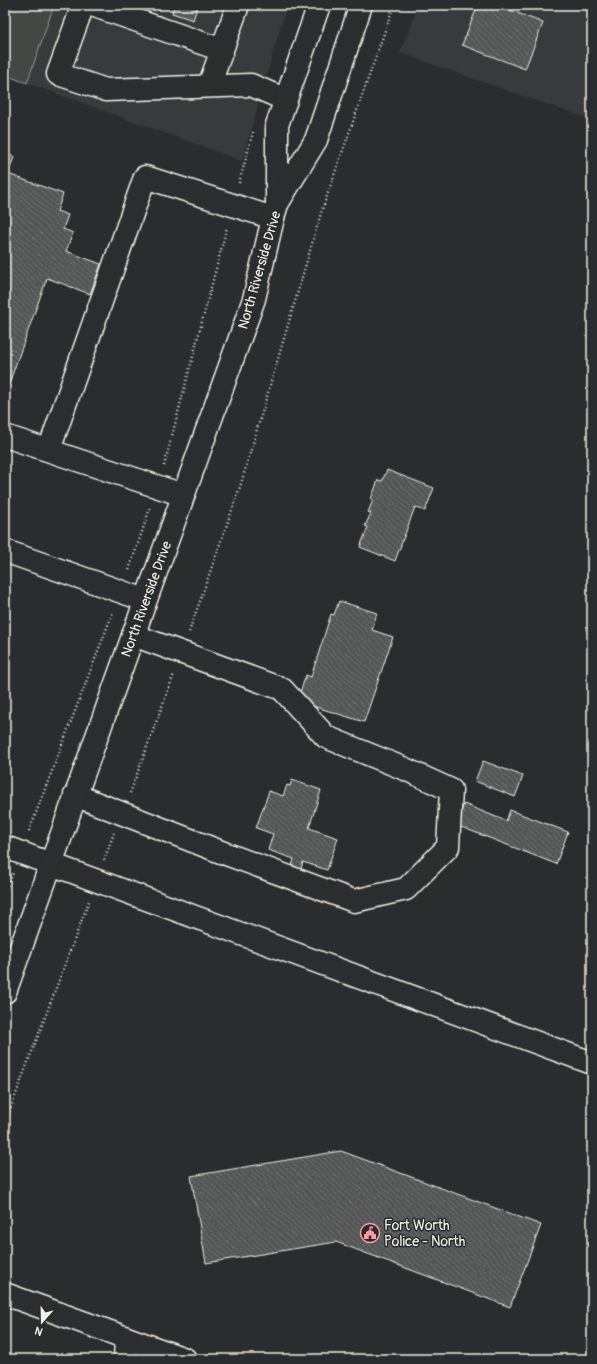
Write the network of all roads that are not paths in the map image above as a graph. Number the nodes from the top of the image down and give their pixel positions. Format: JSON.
{"nodes":[{"id":1,"x":83,"y":5,"type":"edge"},
{"id":2,"x":92,"y":5,"type":"edge"},
{"id":3,"x":238,"y":5,"type":"edge"},
{"id":4,"x":319,"y":5,"type":"edge"},
{"id":5,"x":361,"y":5,"type":"edge"},
{"id":6,"x":222,"y":50,"type":"junction"},
{"id":7,"x":209,"y":86,"type":"junction"},
{"id":8,"x":286,"y":100,"type":"junction"},
{"id":9,"x":275,"y":211,"type":"junction"},
{"id":10,"x":5,"y":436,"type":"edge"},
{"id":11,"x":49,"y":450,"type":"junction"},
{"id":12,"x":183,"y":495,"type":"junction"},
{"id":13,"x":5,"y":551,"type":"edge"},
{"id":14,"x":145,"y":600,"type":"junction"},
{"id":15,"x":133,"y":635,"type":"junction"},
{"id":16,"x":75,"y":796,"type":"junction"},
{"id":17,"x":13,"y":850,"type":"edge"},
{"id":18,"x":50,"y":864,"type":"junction"},
{"id":19,"x":5,"y":992,"type":"edge"},
{"id":20,"x":592,"y":1063,"type":"edge"},
{"id":21,"x":5,"y":1294,"type":"edge"},
{"id":22,"x":126,"y":1348,"type":"edge"},
{"id":23,"x":185,"y":1359,"type":"edge"}],
"edges":[{"from":1,"to":7,"type":"main road"},
{"from":2,"to":6,"type":"main road"},
{"from":3,"to":6,"type":"main road"},
{"from":4,"to":8,"type":"main road","name":"North Riverside Drive"},
{"from":5,"to":9,"type":"main road","name":"North Riverside Drive"},
{"from":6,"to":7,"type":"main road"},
{"from":7,"to":8,"type":"main road"},
{"from":8,"to":9,"type":"main road","name":"North Riverside Drive"},
{"from":9,"to":11,"type":"main road"},
{"from":9,"to":12,"type":"main road","name":"North Riverside Drive"},
{"from":10,"to":11,"type":"main road"},
{"from":11,"to":12,"type":"main road"},
{"from":12,"to":14,"type":"main road","name":"North Riverside Drive"},
{"from":13,"to":14,"type":"main road"},
{"from":14,"to":15,"type":"main road","name":"North Riverside Drive"},
{"from":15,"to":16,"type":"main road","name":"North Riverside Drive"},
{"from":15,"to":16,"type":"main road"},
{"from":16,"to":18,"type":"main road","name":"North Riverside Drive"},
{"from":17,"to":18,"type":"main road"},
{"from":18,"to":19,"type":"main road","name":"North Riverside Drive"},
{"from":18,"to":20,"type":"main road"},
{"from":21,"to":22,"type":"main road"},
{"from":22,"to":23,"type":"main road"}]}
